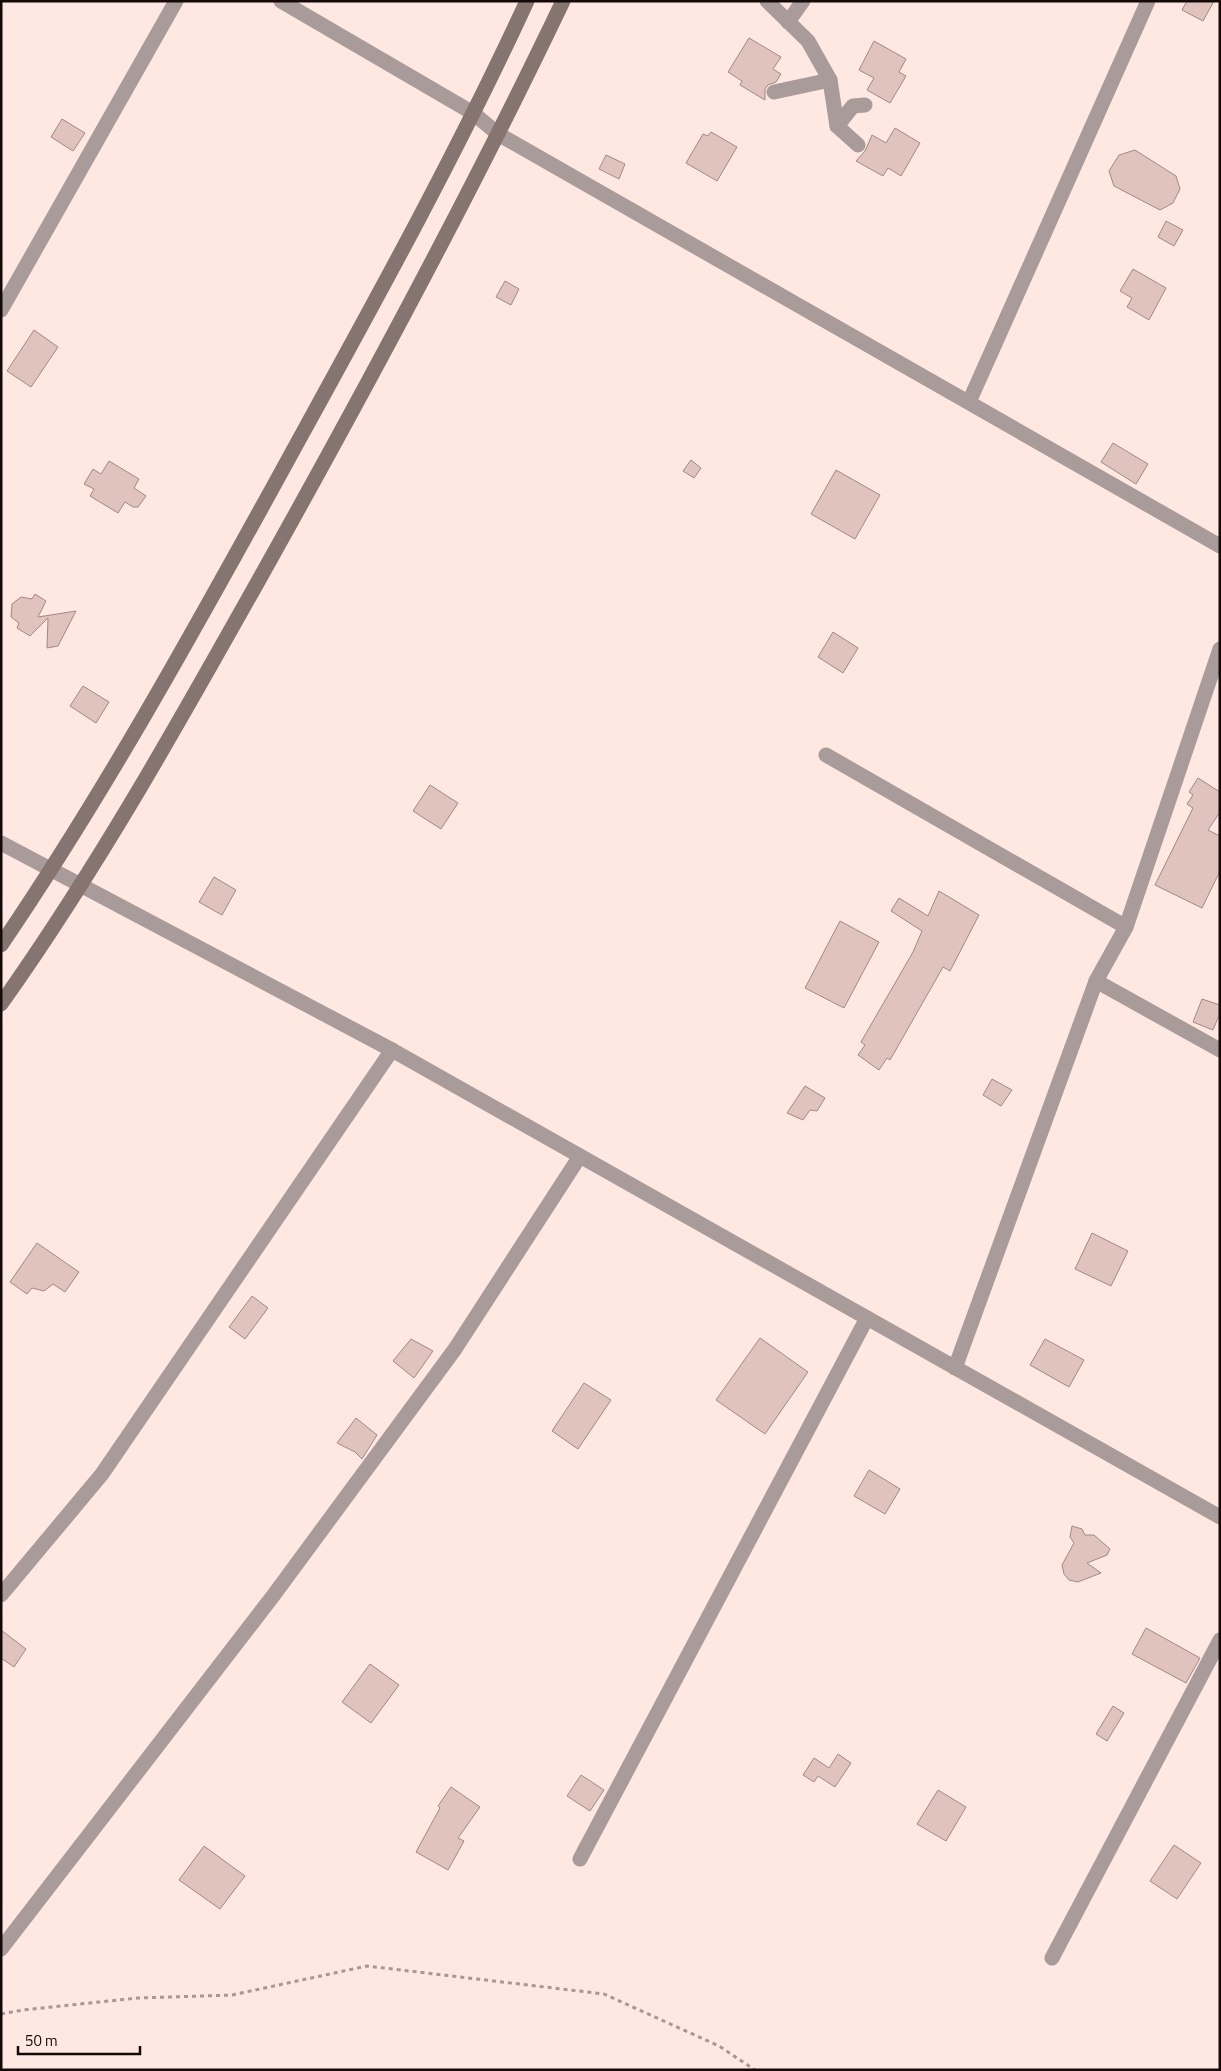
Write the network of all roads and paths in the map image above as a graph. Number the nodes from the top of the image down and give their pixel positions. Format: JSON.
{"nodes":[{"id":1,"x":176,"y":1,"type":"edge"},
{"id":2,"x":280,"y":1,"type":"edge"},
{"id":3,"x":527,"y":1,"type":"edge"},
{"id":4,"x":563,"y":1,"type":"edge"},
{"id":5,"x":767,"y":1,"type":"edge"},
{"id":6,"x":803,"y":1,"type":"edge"},
{"id":7,"x":1148,"y":1,"type":"edge"},
{"id":8,"x":788,"y":22,"type":"junction"},
{"id":9,"x":830,"y":80,"type":"junction"},
{"id":10,"x":774,"y":92,"type":"dead end"},
{"id":11,"x":865,"y":105,"type":"dead end"},
{"id":12,"x":473,"y":113,"type":"junction"},
{"id":13,"x":837,"y":126,"type":"junction"},
{"id":14,"x":498,"y":134,"type":"junction"},
{"id":15,"x":858,"y":145,"type":"dead end"},
{"id":16,"x":1,"y":310,"type":"edge"},
{"id":17,"x":969,"y":402,"type":"junction"},
{"id":18,"x":1220,"y":546,"type":"edge"},
{"id":19,"x":1220,"y":649,"type":"edge"},
{"id":20,"x":826,"y":755,"type":"dead end"},
{"id":21,"x":1,"y":843,"type":"edge"},
{"id":22,"x":51,"y":869,"type":"junction"},
{"id":23,"x":81,"y":884,"type":"junction"},
{"id":24,"x":1126,"y":927,"type":"junction"},
{"id":25,"x":1,"y":945,"type":"edge"},
{"id":26,"x":1096,"y":981,"type":"junction"},
{"id":27,"x":1,"y":1004,"type":"edge"},
{"id":28,"x":392,"y":1050,"type":"junction"},
{"id":29,"x":1220,"y":1050,"type":"edge"},
{"id":30,"x":580,"y":1156,"type":"junction"},
{"id":31,"x":867,"y":1318,"type":"junction"},
{"id":32,"x":955,"y":1368,"type":"junction"},
{"id":33,"x":1220,"y":1517,"type":"edge"},
{"id":34,"x":1,"y":1595,"type":"edge"},
{"id":35,"x":1220,"y":1640,"type":"edge"},
{"id":36,"x":580,"y":1859,"type":"dead end"},
{"id":37,"x":1,"y":1949,"type":"edge"},
{"id":38,"x":1052,"y":1958,"type":"dead end"},
{"id":39,"x":1,"y":2014,"type":"edge"},
{"id":40,"x":755,"y":2070,"type":"edge"}],
"edges":[{"from":1,"to":16,"type":"street"},
{"from":2,"to":12,"type":"street"},
{"from":3,"to":12,"type":"main road"},
{"from":4,"to":14,"type":"main road"},
{"from":5,"to":8,"type":"street"},
{"from":6,"to":8,"type":"street"},
{"from":7,"to":17,"type":"street"},
{"from":8,"to":9,"type":"street"},
{"from":9,"to":10,"type":"street"},
{"from":9,"to":13,"type":"street"},
{"from":11,"to":13,"type":"street"},
{"from":12,"to":14,"type":"street"},
{"from":12,"to":22,"type":"main road"},
{"from":13,"to":15,"type":"street"},
{"from":14,"to":17,"type":"street"},
{"from":14,"to":23,"type":"main road"},
{"from":17,"to":18,"type":"street"},
{"from":19,"to":24,"type":"street"},
{"from":20,"to":24,"type":"street"},
{"from":21,"to":22,"type":"street"},
{"from":22,"to":23,"type":"street"},
{"from":22,"to":25,"type":"main road"},
{"from":23,"to":27,"type":"main road"},
{"from":23,"to":28,"type":"street"},
{"from":24,"to":26,"type":"street"},
{"from":26,"to":29,"type":"street"},
{"from":26,"to":32,"type":"street"},
{"from":28,"to":30,"type":"street"},
{"from":28,"to":34,"type":"street"},
{"from":30,"to":31,"type":"street"},
{"from":30,"to":37,"type":"street"},
{"from":31,"to":32,"type":"street"},
{"from":31,"to":36,"type":"street"},
{"from":32,"to":33,"type":"street"},
{"from":35,"to":38,"type":"street"},
{"from":39,"to":40,"type":"path"}]}
